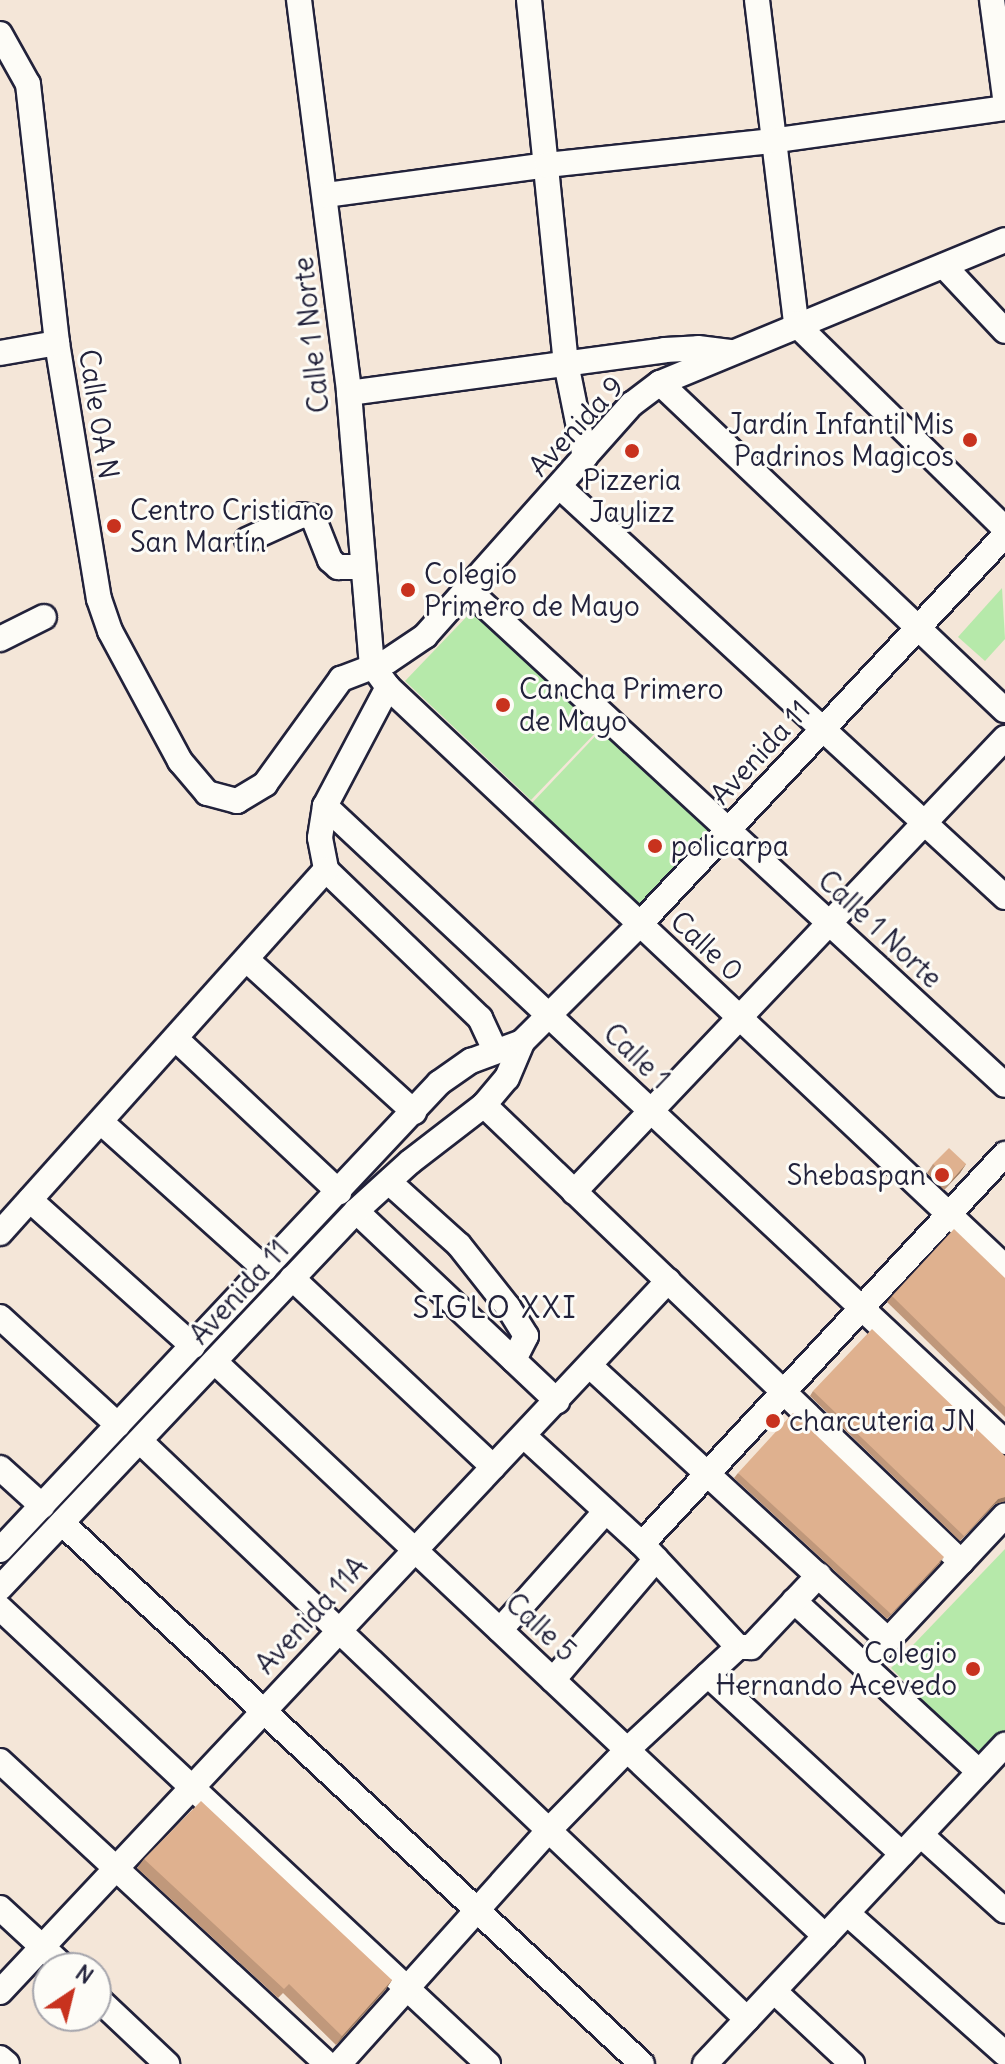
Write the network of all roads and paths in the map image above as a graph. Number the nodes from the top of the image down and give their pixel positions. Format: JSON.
{"nodes":[{"id":1,"x":299,"y":0,"type":"edge"},
{"id":2,"x":529,"y":0,"type":"edge"},
{"id":3,"x":757,"y":0,"type":"edge"},
{"id":4,"x":992,"y":0,"type":"edge"},
{"id":5,"x":0,"y":34,"type":"edge"},
{"id":6,"x":1005,"y":97,"type":"edge"},
{"id":7,"x":1005,"y":108,"type":"edge"},
{"id":8,"x":771,"y":141,"type":"junction"},
{"id":9,"x":547,"y":165,"type":"junction"},
{"id":10,"x":326,"y":195,"type":"junction"},
{"id":11,"x":1005,"y":240,"type":"edge"},
{"id":12,"x":944,"y":266,"type":"junction"},
{"id":13,"x":796,"y":324,"type":"junction"},
{"id":14,"x":1005,"y":331,"type":"edge"},
{"id":15,"x":57,"y":343,"type":"junction"},
{"id":16,"x":0,"y":353,"type":"edge"},
{"id":17,"x":738,"y":353,"type":"junction"},
{"id":18,"x":566,"y":363,"type":"junction"},
{"id":19,"x":660,"y":383,"type":"junction"},
{"id":20,"x":349,"y":393,"type":"junction"},
{"id":21,"x":585,"y":457,"type":"junction"},
{"id":22,"x":560,"y":487,"type":"junction"},
{"id":23,"x":1005,"y":532,"type":"edge"},
{"id":24,"x":247,"y":540,"type":"dead end"},
{"id":25,"x":362,"y":567,"type":"junction"},
{"id":26,"x":468,"y":590,"type":"junction"},
{"id":27,"x":44,"y":617,"type":"dead end"},
{"id":28,"x":918,"y":628,"type":"junction"},
{"id":29,"x":0,"y":639,"type":"edge"},
{"id":30,"x":372,"y":665,"type":"junction"},
{"id":31,"x":388,"y":687,"type":"junction"},
{"id":32,"x":1005,"y":710,"type":"edge"},
{"id":33,"x":823,"y":729,"type":"junction"},
{"id":34,"x":1005,"y":738,"type":"edge"},
{"id":35,"x":325,"y":806,"type":"junction"},
{"id":36,"x":925,"y":823,"type":"junction"},
{"id":37,"x":728,"y":830,"type":"junction"},
{"id":38,"x":326,"y":870,"type":"junction"},
{"id":39,"x":1005,"y":897,"type":"edge"},
{"id":40,"x":829,"y":923,"type":"junction"},
{"id":41,"x":640,"y":924,"type":"junction"},
{"id":42,"x":247,"y":960,"type":"junction"},
{"id":43,"x":550,"y":1014,"type":"junction"},
{"id":44,"x":740,"y":1018,"type":"junction"},
{"id":45,"x":176,"y":1039,"type":"junction"},
{"id":46,"x":522,"y":1042,"type":"junction"},
{"id":47,"x":495,"y":1050,"type":"junction"},
{"id":48,"x":1005,"y":1085,"type":"edge"},
{"id":49,"x":484,"y":1105,"type":"junction"},
{"id":50,"x":651,"y":1111,"type":"junction"},
{"id":51,"x":414,"y":1112,"type":"junction"},
{"id":52,"x":101,"y":1122,"type":"junction"},
{"id":53,"x":1005,"y":1154,"type":"edge"},
{"id":54,"x":389,"y":1182,"type":"junction"},
{"id":55,"x":339,"y":1192,"type":"junction"},
{"id":56,"x":574,"y":1192,"type":"junction"},
{"id":57,"x":30,"y":1200,"type":"junction"},
{"id":58,"x":356,"y":1211,"type":"junction"},
{"id":59,"x":949,"y":1214,"type":"junction"},
{"id":60,"x":0,"y":1233,"type":"edge"},
{"id":61,"x":1005,"y":1267,"type":"edge"},
{"id":62,"x":265,"y":1269,"type":"junction"},
{"id":63,"x":292,"y":1278,"type":"junction"},
{"id":64,"x":668,"y":1281,"type":"junction"},
{"id":65,"x":862,"y":1308,"type":"junction"},
{"id":66,"x":0,"y":1317,"type":"edge"},
{"id":67,"x":193,"y":1346,"type":"junction"},
{"id":68,"x":514,"y":1360,"type":"junction"},
{"id":69,"x":215,"y":1362,"type":"junction"},
{"id":70,"x":590,"y":1366,"type":"junction"},
{"id":71,"x":782,"y":1394,"type":"junction"},
{"id":72,"x":557,"y":1401,"type":"junction"},
{"id":73,"x":118,"y":1425,"type":"junction"},
{"id":74,"x":524,"y":1436,"type":"junction"},
{"id":75,"x":141,"y":1442,"type":"junction"},
{"id":76,"x":1005,"y":1442,"type":"edge"},
{"id":77,"x":493,"y":1467,"type":"junction"},
{"id":78,"x":0,"y":1468,"type":"edge"},
{"id":79,"x":708,"y":1475,"type":"junction"},
{"id":80,"x":42,"y":1506,"type":"junction"},
{"id":81,"x":606,"y":1511,"type":"junction"},
{"id":82,"x":1005,"y":1515,"type":"edge"},
{"id":83,"x":62,"y":1523,"type":"junction"},
{"id":84,"x":0,"y":1550,"type":"edge"},
{"id":85,"x":415,"y":1550,"type":"junction"},
{"id":86,"x":649,"y":1552,"type":"junction"},
{"id":87,"x":961,"y":1562,"type":"junction"},
{"id":88,"x":819,"y":1575,"type":"junction"},
{"id":89,"x":0,"y":1588,"type":"edge"},
{"id":90,"x":794,"y":1601,"type":"junction"},
{"id":91,"x":0,"y":1608,"type":"edge"},
{"id":92,"x":339,"y":1630,"type":"junction"},
{"id":93,"x":500,"y":1630,"type":"junction"},
{"id":94,"x":888,"y":1640,"type":"junction"},
{"id":95,"x":738,"y":1647,"type":"junction"},
{"id":96,"x":865,"y":1665,"type":"junction"},
{"id":97,"x":708,"y":1675,"type":"junction"},
{"id":98,"x":553,"y":1680,"type":"junction"},
{"id":99,"x":262,"y":1711,"type":"junction"},
{"id":100,"x":627,"y":1750,"type":"junction"},
{"id":101,"x":996,"y":1760,"type":"edge"},
{"id":102,"x":0,"y":1761,"type":"edge"},
{"id":103,"x":192,"y":1788,"type":"junction"},
{"id":104,"x":549,"y":1830,"type":"junction"},
{"id":105,"x":921,"y":1835,"type":"junction"},
{"id":106,"x":902,"y":1854,"type":"junction"},
{"id":107,"x":114,"y":1869,"type":"junction"},
{"id":108,"x":0,"y":1908,"type":"edge"},
{"id":109,"x":476,"y":1910,"type":"junction"},
{"id":110,"x":1005,"y":1911,"type":"edge"},
{"id":111,"x":847,"y":1913,"type":"junction"},
{"id":112,"x":825,"y":1936,"type":"junction"},
{"id":113,"x":42,"y":1947,"type":"junction"},
{"id":114,"x":47,"y":1952,"type":"edge"},
{"id":115,"x":409,"y":1990,"type":"junction"},
{"id":116,"x":774,"y":1991,"type":"junction"},
{"id":117,"x":0,"y":1992,"type":"edge"},
{"id":118,"x":112,"y":2012,"type":"edge"},
{"id":119,"x":747,"y":2019,"type":"junction"},
{"id":120,"x":1005,"y":2054,"type":"edge"},
{"id":121,"x":0,"y":2058,"type":"edge"},
{"id":122,"x":7,"y":2064,"type":"edge"},
{"id":123,"x":167,"y":2064,"type":"edge"},
{"id":124,"x":327,"y":2064,"type":"edge"},
{"id":125,"x":339,"y":2064,"type":"edge"},
{"id":126,"x":488,"y":2064,"type":"edge"},
{"id":127,"x":642,"y":2064,"type":"edge"},
{"id":128,"x":705,"y":2064,"type":"edge"},
{"id":129,"x":852,"y":2064,"type":"edge"}],
"edges":[{"from":1,"to":10,"type":"street","name":"Calle 1 Norte"},
{"from":2,"to":9,"type":"street"},
{"from":3,"to":8,"type":"street"},
{"from":4,"to":6,"type":"street"},
{"from":5,"to":15,"type":"street","name":"Calle 0A N"},
{"from":7,"to":8,"type":"street"},
{"from":8,"to":9,"type":"street"},
{"from":8,"to":13,"type":"street"},
{"from":9,"to":10,"type":"street"},
{"from":9,"to":18,"type":"street"},
{"from":10,"to":20,"type":"street","name":"Calle 1 Norte"},
{"from":11,"to":12,"type":"street","name":"Avenida 9"},
{"from":12,"to":13,"type":"street","name":"Avenida 9"},
{"from":12,"to":14,"type":"street"},
{"from":13,"to":17,"type":"street","name":"Avenida 9"},
{"from":13,"to":23,"type":"street"},
{"from":15,"to":16,"type":"street"},
{"from":15,"to":30,"type":"street","name":"Calle 0A N"},
{"from":17,"to":18,"type":"street"},
{"from":17,"to":19,"type":"street","name":"Avenida 9"},
{"from":18,"to":20,"type":"street"},
{"from":18,"to":21,"type":"street"},
{"from":19,"to":21,"type":"street","name":"Avenida 9"},
{"from":19,"to":28,"type":"street"},
{"from":20,"to":25,"type":"street","name":"Calle 1 Norte"},
{"from":21,"to":22,"type":"street","name":"Avenida 9"},
{"from":22,"to":26,"type":"street","name":"Avenida 9"},
{"from":22,"to":33,"type":"street"},
{"from":23,"to":28,"type":"street","name":"Avenida 11"},
{"from":24,"to":25,"type":"street"},
{"from":25,"to":30,"type":"street","name":"Calle 1 Norte"},
{"from":26,"to":30,"type":"street","name":"Avenida 9"},
{"from":26,"to":37,"type":"street","name":"Calle 1 Norte"},
{"from":27,"to":29,"type":"street"},
{"from":28,"to":32,"type":"street"},
{"from":28,"to":33,"type":"street","name":"Avenida 11"},
{"from":30,"to":31,"type":"street","name":"Calle 0"},
{"from":31,"to":35,"type":"street"},
{"from":31,"to":41,"type":"street","name":"Calle 0"},
{"from":33,"to":36,"type":"street"},
{"from":33,"to":37,"type":"street","name":"Avenida 11"},
{"from":34,"to":36,"type":"street"},
{"from":35,"to":38,"type":"street"},
{"from":35,"to":43,"type":"street","name":"Calle 1"},
{"from":36,"to":39,"type":"street"},
{"from":36,"to":40,"type":"street"},
{"from":37,"to":40,"type":"street","name":"Calle 1 Norte"},
{"from":37,"to":41,"type":"street","name":"Avenida 11"},
{"from":38,"to":42,"type":"street"},
{"from":38,"to":47,"type":"street"},
{"from":40,"to":44,"type":"street"},
{"from":40,"to":48,"type":"street","name":"Calle 1 Norte"},
{"from":41,"to":43,"type":"street","name":"Avenida 11"},
{"from":41,"to":44,"type":"street","name":"Calle 0"},
{"from":42,"to":45,"type":"street"},
{"from":42,"to":51,"type":"street"},
{"from":43,"to":46,"type":"street","name":"Avenida 11"},
{"from":43,"to":50,"type":"street","name":"Calle 1"},
{"from":44,"to":50,"type":"street"},
{"from":44,"to":59,"type":"street","name":"Calle 0"},
{"from":45,"to":52,"type":"street"},
{"from":45,"to":55,"type":"street"},
{"from":46,"to":47,"type":"street","name":"Avenida 11"},
{"from":46,"to":49,"type":"street","name":"Avenida 11"},
{"from":47,"to":51,"type":"street","name":"Avenida 11"},
{"from":49,"to":54,"type":"street","name":"Avenida 11"},
{"from":49,"to":56,"type":"street"},
{"from":50,"to":56,"type":"street"},
{"from":50,"to":65,"type":"street","name":"Calle 1"},
{"from":51,"to":55,"type":"street","name":"Avenida 11"},
{"from":52,"to":57,"type":"street"},
{"from":52,"to":62,"type":"street"},
{"from":53,"to":59,"type":"street"},
{"from":54,"to":58,"type":"street","name":"Avenida 11"},
{"from":54,"to":68,"type":"street"},
{"from":55,"to":62,"type":"street","name":"Avenida 11"},
{"from":56,"to":64,"type":"street"},
{"from":57,"to":60,"type":"street"},
{"from":57,"to":67,"type":"street"},
{"from":58,"to":63,"type":"street","name":"Avenida 11"},
{"from":58,"to":68,"type":"street"},
{"from":59,"to":61,"type":"street","name":"Calle 0"},
{"from":59,"to":65,"type":"street"},
{"from":62,"to":67,"type":"street","name":"Avenida 11"},
{"from":63,"to":69,"type":"street","name":"Avenida 11"},
{"from":63,"to":77,"type":"street"},
{"from":64,"to":70,"type":"street","name":"Avenida 11A"},
{"from":64,"to":71,"type":"street"},
{"from":65,"to":71,"type":"street"},
{"from":65,"to":76,"type":"street","name":"Calle 1"},
{"from":66,"to":73,"type":"street"},
{"from":67,"to":73,"type":"street","name":"Avenida 11"},
{"from":68,"to":72,"type":"street"},
{"from":69,"to":75,"type":"street","name":"Avenida 11"},
{"from":69,"to":85,"type":"street","name":"Calle 5"},
{"from":70,"to":72,"type":"street","name":"Avenida 11A"},
{"from":70,"to":79,"type":"street"},
{"from":71,"to":79,"type":"street"},
{"from":71,"to":87,"type":"street"},
{"from":72,"to":74,"type":"street","name":"Avenida 11A"},
{"from":73,"to":80,"type":"street","name":"Avenida 11"},
{"from":74,"to":77,"type":"street","name":"Avenida 11A"},
{"from":74,"to":81,"type":"street"},
{"from":75,"to":83,"type":"street","name":"Avenida 11"},
{"from":75,"to":92,"type":"street"},
{"from":77,"to":85,"type":"street","name":"Avenida 11A"},
{"from":78,"to":80,"type":"street"},
{"from":79,"to":86,"type":"street"},
{"from":79,"to":88,"type":"street"},
{"from":80,"to":84,"type":"street","name":"Avenida 11"},
{"from":81,"to":86,"type":"street"},
{"from":81,"to":93,"type":"street"},
{"from":82,"to":87,"type":"street"},
{"from":83,"to":89,"type":"street","name":"Avenida 11"},
{"from":83,"to":99,"type":"street"},
{"from":85,"to":92,"type":"street","name":"Avenida 11A"},
{"from":85,"to":93,"type":"street","name":"Calle 5"},
{"from":86,"to":95,"type":"street"},
{"from":86,"to":98,"type":"street"},
{"from":87,"to":94,"type":"street"},
{"from":88,"to":90,"type":"street"},
{"from":88,"to":94,"type":"street"},
{"from":90,"to":95,"type":"street"},
{"from":90,"to":96,"type":"street"},
{"from":91,"to":103,"type":"street"},
{"from":92,"to":99,"type":"street","name":"Avenida 11A"},
{"from":92,"to":104,"type":"street"},
{"from":93,"to":98,"type":"street","name":"Calle 5"},
{"from":94,"to":96,"type":"street"},
{"from":95,"to":97,"type":"street"},
{"from":96,"to":101,"type":"street"},
{"from":97,"to":100,"type":"street"},
{"from":97,"to":106,"type":"street"},
{"from":98,"to":100,"type":"street","name":"Calle 5"},
{"from":99,"to":103,"type":"street","name":"Avenida 11A"},
{"from":99,"to":109,"type":"street"},
{"from":100,"to":104,"type":"street"},
{"from":100,"to":112,"type":"street","name":"Calle 5"},
{"from":101,"to":105,"type":"street"},
{"from":102,"to":107,"type":"street"},
{"from":103,"to":107,"type":"street","name":"Avenida 11A"},
{"from":103,"to":115,"type":"street"},
{"from":104,"to":109,"type":"street"},
{"from":104,"to":119,"type":"street"},
{"from":105,"to":106,"type":"street"},
{"from":105,"to":110,"type":"street"},
{"from":106,"to":111,"type":"street"},
{"from":107,"to":113,"type":"street","name":"Avenida 11A"},
{"from":107,"to":124,"type":"street"},
{"from":108,"to":113,"type":"street"},
{"from":109,"to":115,"type":"street"},
{"from":109,"to":127,"type":"street"},
{"from":111,"to":112,"type":"street"},
{"from":111,"to":120,"type":"street"},
{"from":112,"to":116,"type":"street"},
{"from":113,"to":114,"type":"street"},
{"from":113,"to":117,"type":"street","name":"Avenida 11A"},
{"from":115,"to":125,"type":"street"},
{"from":115,"to":126,"type":"street"},
{"from":116,"to":119,"type":"street"},
{"from":116,"to":129,"type":"street"},
{"from":118,"to":123,"type":"street"},
{"from":119,"to":128,"type":"street"},
{"from":121,"to":122,"type":"street"}]}
